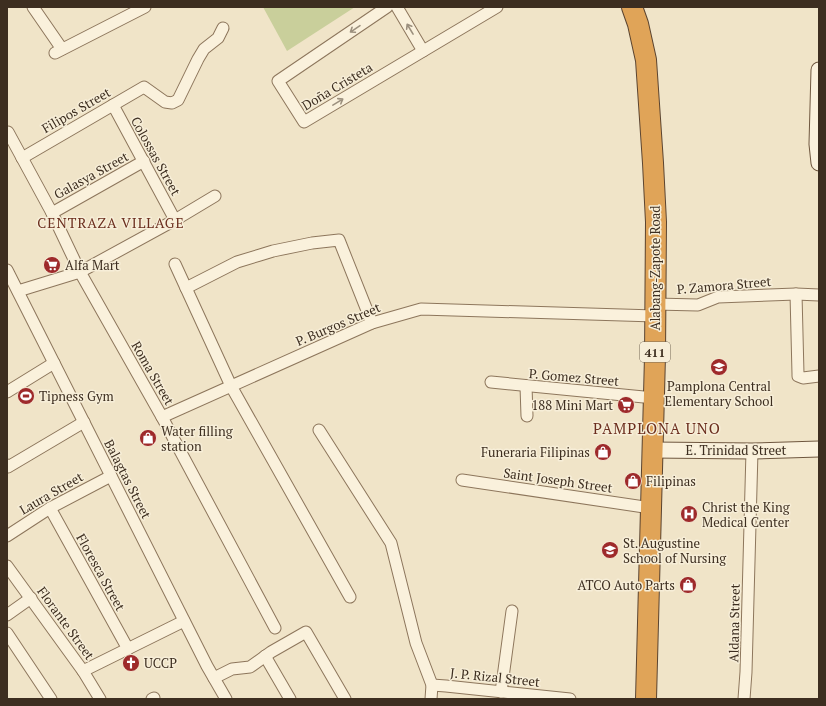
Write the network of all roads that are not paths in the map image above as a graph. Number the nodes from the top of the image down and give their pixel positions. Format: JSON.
{"nodes":[{"id":1,"x":33,"y":7,"type":"edge"},
{"id":2,"x":145,"y":7,"type":"edge"},
{"id":3,"x":387,"y":7,"type":"edge"},
{"id":4,"x":397,"y":7,"type":"edge"},
{"id":5,"x":497,"y":7,"type":"edge"},
{"id":6,"x":632,"y":7,"type":"edge"},
{"id":7,"x":223,"y":28,"type":"dead end"},
{"id":8,"x":423,"y":51,"type":"junction"},
{"id":9,"x":819,"y":70,"type":"edge"},
{"id":10,"x":113,"y":105,"type":"junction"},
{"id":11,"x":8,"y":132,"type":"dead end"},
{"id":12,"x":22,"y":158,"type":"junction"},
{"id":13,"x":144,"y":161,"type":"junction"},
{"id":14,"x":819,"y":162,"type":"edge"},
{"id":15,"x":215,"y":196,"type":"dead end"},
{"id":16,"x":52,"y":213,"type":"junction"},
{"id":17,"x":175,"y":220,"type":"junction"},
{"id":18,"x":175,"y":264,"type":"dead end"},
{"id":19,"x":7,"y":270,"type":"edge"},
{"id":20,"x":80,"y":272,"type":"junction"},
{"id":21,"x":186,"y":288,"type":"junction"},
{"id":22,"x":18,"y":291,"type":"junction"},
{"id":23,"x":796,"y":294,"type":"junction"},
{"id":24,"x":819,"y":295,"type":"edge"},
{"id":25,"x":655,"y":310,"type":"junction"},
{"id":26,"x":372,"y":323,"type":"junction"},
{"id":27,"x":54,"y":363,"type":"junction"},
{"id":28,"x":819,"y":376,"type":"edge"},
{"id":29,"x":491,"y":382,"type":"dead end"},
{"id":30,"x":231,"y":386,"type":"junction"},
{"id":31,"x":526,"y":386,"type":"junction"},
{"id":32,"x":7,"y":392,"type":"edge"},
{"id":33,"x":654,"y":398,"type":"junction"},
{"id":34,"x":527,"y":416,"type":"dead end"},
{"id":35,"x":162,"y":417,"type":"junction"},
{"id":36,"x":84,"y":422,"type":"junction"},
{"id":37,"x":319,"y":430,"type":"dead end"},
{"id":38,"x":652,"y":450,"type":"junction"},
{"id":39,"x":819,"y":450,"type":"edge"},
{"id":40,"x":752,"y":451,"type":"junction"},
{"id":41,"x":8,"y":466,"type":"edge"},
{"id":42,"x":110,"y":476,"type":"junction"},
{"id":43,"x":462,"y":480,"type":"dead end"},
{"id":44,"x":50,"y":508,"type":"junction"},
{"id":45,"x":651,"y":508,"type":"junction"},
{"id":46,"x":7,"y":536,"type":"edge"},
{"id":47,"x":7,"y":566,"type":"edge"},
{"id":48,"x":350,"y":597,"type":"dead end"},
{"id":49,"x":31,"y":598,"type":"junction"},
{"id":50,"x":512,"y":611,"type":"dead end"},
{"id":51,"x":7,"y":615,"type":"edge"},
{"id":52,"x":184,"y":621,"type":"junction"},
{"id":53,"x":275,"y":628,"type":"dead end"},
{"id":54,"x":7,"y":633,"type":"edge"},
{"id":55,"x":128,"y":649,"type":"junction"},
{"id":56,"x":265,"y":656,"type":"junction"},
{"id":57,"x":83,"y":671,"type":"junction"},
{"id":58,"x":214,"y":678,"type":"junction"},
{"id":59,"x":432,"y":685,"type":"junction"},
{"id":60,"x":494,"y":694,"type":"edge"},
{"id":61,"x":554,"y":698,"type":"edge"},
{"id":62,"x":51,"y":699,"type":"edge"},
{"id":63,"x":100,"y":699,"type":"edge"},
{"id":64,"x":226,"y":699,"type":"edge"},
{"id":65,"x":290,"y":699,"type":"edge"},
{"id":66,"x":345,"y":699,"type":"edge"},
{"id":67,"x":431,"y":699,"type":"edge"},
{"id":68,"x":570,"y":699,"type":"edge"},
{"id":69,"x":646,"y":699,"type":"edge"},
{"id":70,"x":744,"y":699,"type":"edge"}],
"edges":[{"from":1,"to":2,"type":"street"},
{"from":3,"to":8,"type":"street","name":"Doña Cristeta","one_way":true},
{"from":8,"to":4,"type":"street","one_way":true},
{"from":5,"to":8,"type":"street","name":"Doña Cristeta"},
{"from":6,"to":25,"type":"highway","name":"Alabang-Zapote Road","number":"411"},
{"from":7,"to":10,"type":"street","name":"Filipos Street"},
{"from":9,"to":14,"type":"street"},
{"from":10,"to":12,"type":"street","name":"Filipos Street"},
{"from":10,"to":13,"type":"street","name":"Colossas Street"},
{"from":11,"to":12,"type":"street","name":"Roma Street"},
{"from":12,"to":16,"type":"street","name":"Roma Street"},
{"from":13,"to":16,"type":"street","name":"Galasya Street"},
{"from":13,"to":17,"type":"street","name":"Colossas Street"},
{"from":15,"to":17,"type":"street"},
{"from":16,"to":20,"type":"street","name":"Roma Street"},
{"from":17,"to":20,"type":"street"},
{"from":18,"to":21,"type":"street"},
{"from":19,"to":22,"type":"street","name":"Balagtas Street"},
{"from":20,"to":22,"type":"street"},
{"from":20,"to":35,"type":"street","name":"Roma Street"},
{"from":21,"to":26,"type":"street"},
{"from":21,"to":30,"type":"street"},
{"from":22,"to":27,"type":"street","name":"Balagtas Street"},
{"from":23,"to":24,"type":"street","name":"P. Zamora Street"},
{"from":23,"to":25,"type":"street","name":"P. Zamora Street"},
{"from":23,"to":28,"type":"street"},
{"from":25,"to":26,"type":"street","name":"P. Burgos Street"},
{"from":25,"to":33,"type":"highway","name":"Alabang-Zapote Road","number":"411"},
{"from":26,"to":30,"type":"street","name":"P. Burgos Street"},
{"from":27,"to":32,"type":"street"},
{"from":27,"to":36,"type":"street","name":"Balagtas Street"},
{"from":29,"to":31,"type":"street","name":"P. Gomez Street"},
{"from":30,"to":35,"type":"street","name":"P. Burgos Street"},
{"from":30,"to":48,"type":"street"},
{"from":31,"to":33,"type":"street","name":"P. Gomez Street"},
{"from":31,"to":34,"type":"street"},
{"from":33,"to":38,"type":"highway","name":"Alabang-Zapote Road","number":"411"},
{"from":35,"to":53,"type":"street","name":"Roma Street"},
{"from":36,"to":41,"type":"street"},
{"from":36,"to":42,"type":"street","name":"Balagtas Street"},
{"from":37,"to":59,"type":"street"},
{"from":38,"to":40,"type":"street","name":"E. Trinidad Street"},
{"from":38,"to":45,"type":"highway","name":"Alabang-Zapote Road","number":"411"},
{"from":39,"to":40,"type":"street","name":"E. Trinidad Street"},
{"from":40,"to":70,"type":"street","name":"Aldana Street"},
{"from":42,"to":44,"type":"street","name":"Laura Street"},
{"from":42,"to":52,"type":"street","name":"Balagtas Street"},
{"from":43,"to":45,"type":"street","name":"Saint Joseph Street"},
{"from":44,"to":46,"type":"street","name":"Laura Street"},
{"from":44,"to":55,"type":"street","name":"Floresca Street"},
{"from":45,"to":69,"type":"highway","name":"Alabang-Zapote Road","number":"411"},
{"from":47,"to":49,"type":"street","name":"Florante Street"},
{"from":49,"to":51,"type":"street"},
{"from":49,"to":57,"type":"street","name":"Florante Street"},
{"from":50,"to":60,"type":"street"},
{"from":52,"to":55,"type":"street"},
{"from":52,"to":58,"type":"street","name":"Balagtas Street"},
{"from":54,"to":62,"type":"street"},
{"from":55,"to":57,"type":"street"},
{"from":56,"to":58,"type":"street"},
{"from":56,"to":65,"type":"street"},
{"from":56,"to":66,"type":"street"},
{"from":57,"to":63,"type":"street","name":"Florante Street"},
{"from":58,"to":64,"type":"street","name":"Balagtas Street"},
{"from":59,"to":60,"type":"street","name":"J. P. Rizal Street"},
{"from":59,"to":67,"type":"street","name":"J. P. Rizal Street"},
{"from":60,"to":61,"type":"street","name":"J. P. Rizal Street"},
{"from":61,"to":68,"type":"street","name":"J. P. Rizal Street"}]}
